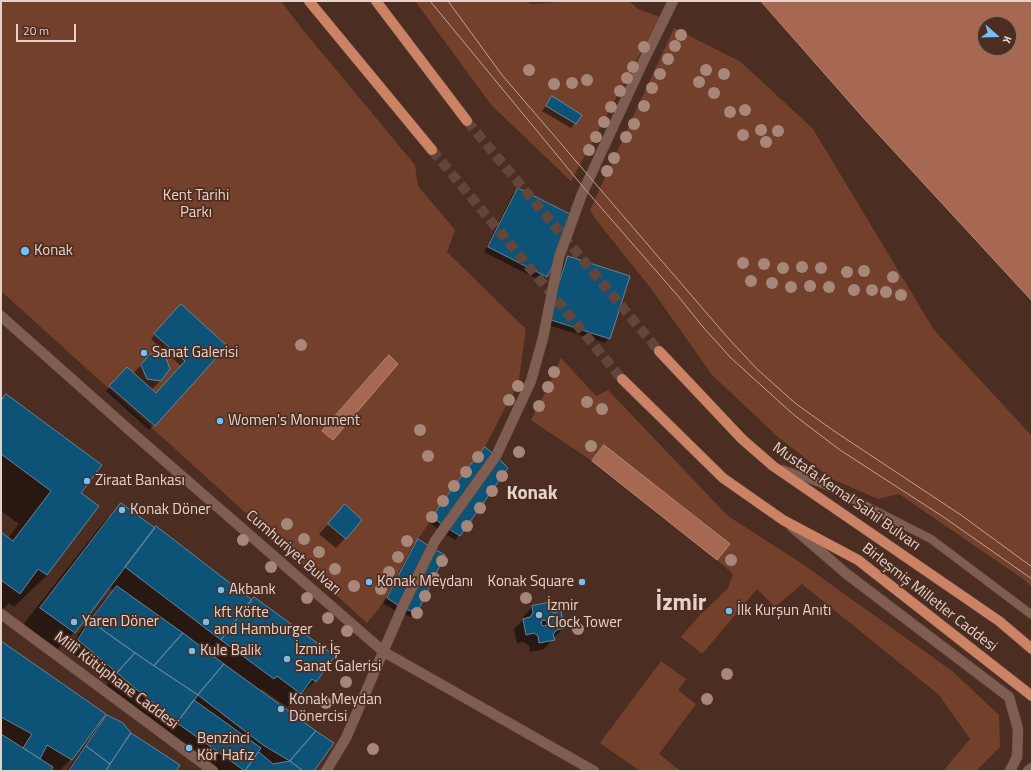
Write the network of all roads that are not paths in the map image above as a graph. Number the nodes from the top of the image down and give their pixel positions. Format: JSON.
{"nodes":[{"id":1,"x":309,"y":1,"type":"edge"},
{"id":2,"x":376,"y":1,"type":"edge"},
{"id":3,"x":673,"y":1,"type":"edge"},
{"id":4,"x":468,"y":121,"type":"tunnel mouth"},
{"id":5,"x":432,"y":150,"type":"tunnel mouth"},
{"id":6,"x":1,"y":316,"type":"edge"},
{"id":7,"x":659,"y":350,"type":"tunnel mouth"},
{"id":8,"x":622,"y":379,"type":"tunnel mouth"},
{"id":9,"x":773,"y":466,"type":"junction"},
{"id":10,"x":783,"y":520,"type":"junction"},
{"id":11,"x":1,"y":614,"type":"edge"},
{"id":12,"x":1032,"y":615,"type":"edge"},
{"id":13,"x":1032,"y":649,"type":"edge"},
{"id":14,"x":384,"y":652,"type":"junction"},
{"id":15,"x":1032,"y":696,"type":"edge"},
{"id":16,"x":1032,"y":768,"type":"edge"},
{"id":17,"x":213,"y":771,"type":"edge"},
{"id":18,"x":326,"y":771,"type":"edge"},
{"id":19,"x":594,"y":771,"type":"edge"},
{"id":20,"x":1010,"y":771,"type":"edge"},
{"id":21,"x":1028,"y":771,"type":"edge"}],
"edges":[{"from":1,"to":5,"type":"main road"},
{"from":2,"to":4,"type":"main road"},
{"from":3,"to":14,"type":"street"},
{"from":6,"to":14,"type":"street","name":"Cumhuriyet Bulvarı"},
{"from":7,"to":9,"type":"main road","name":"Mustafa Kemal Sahil Bulvarı"},
{"from":8,"to":10,"type":"main road"},
{"from":9,"to":12,"type":"lane"},
{"from":9,"to":13,"type":"main road","name":"Mustafa Kemal Sahil Bulvarı"},
{"from":10,"to":15,"type":"main road","name":"Birleşmiş Milletler Caddesi"},
{"from":10,"to":20,"type":"street"},
{"from":11,"to":17,"type":"street","name":"Millî Kütüphane Caddesi"},
{"from":14,"to":18,"type":"street"},
{"from":14,"to":19,"type":"street","name":"Cumhuriyet Bulvarı"},
{"from":16,"to":21,"type":"street"}]}
